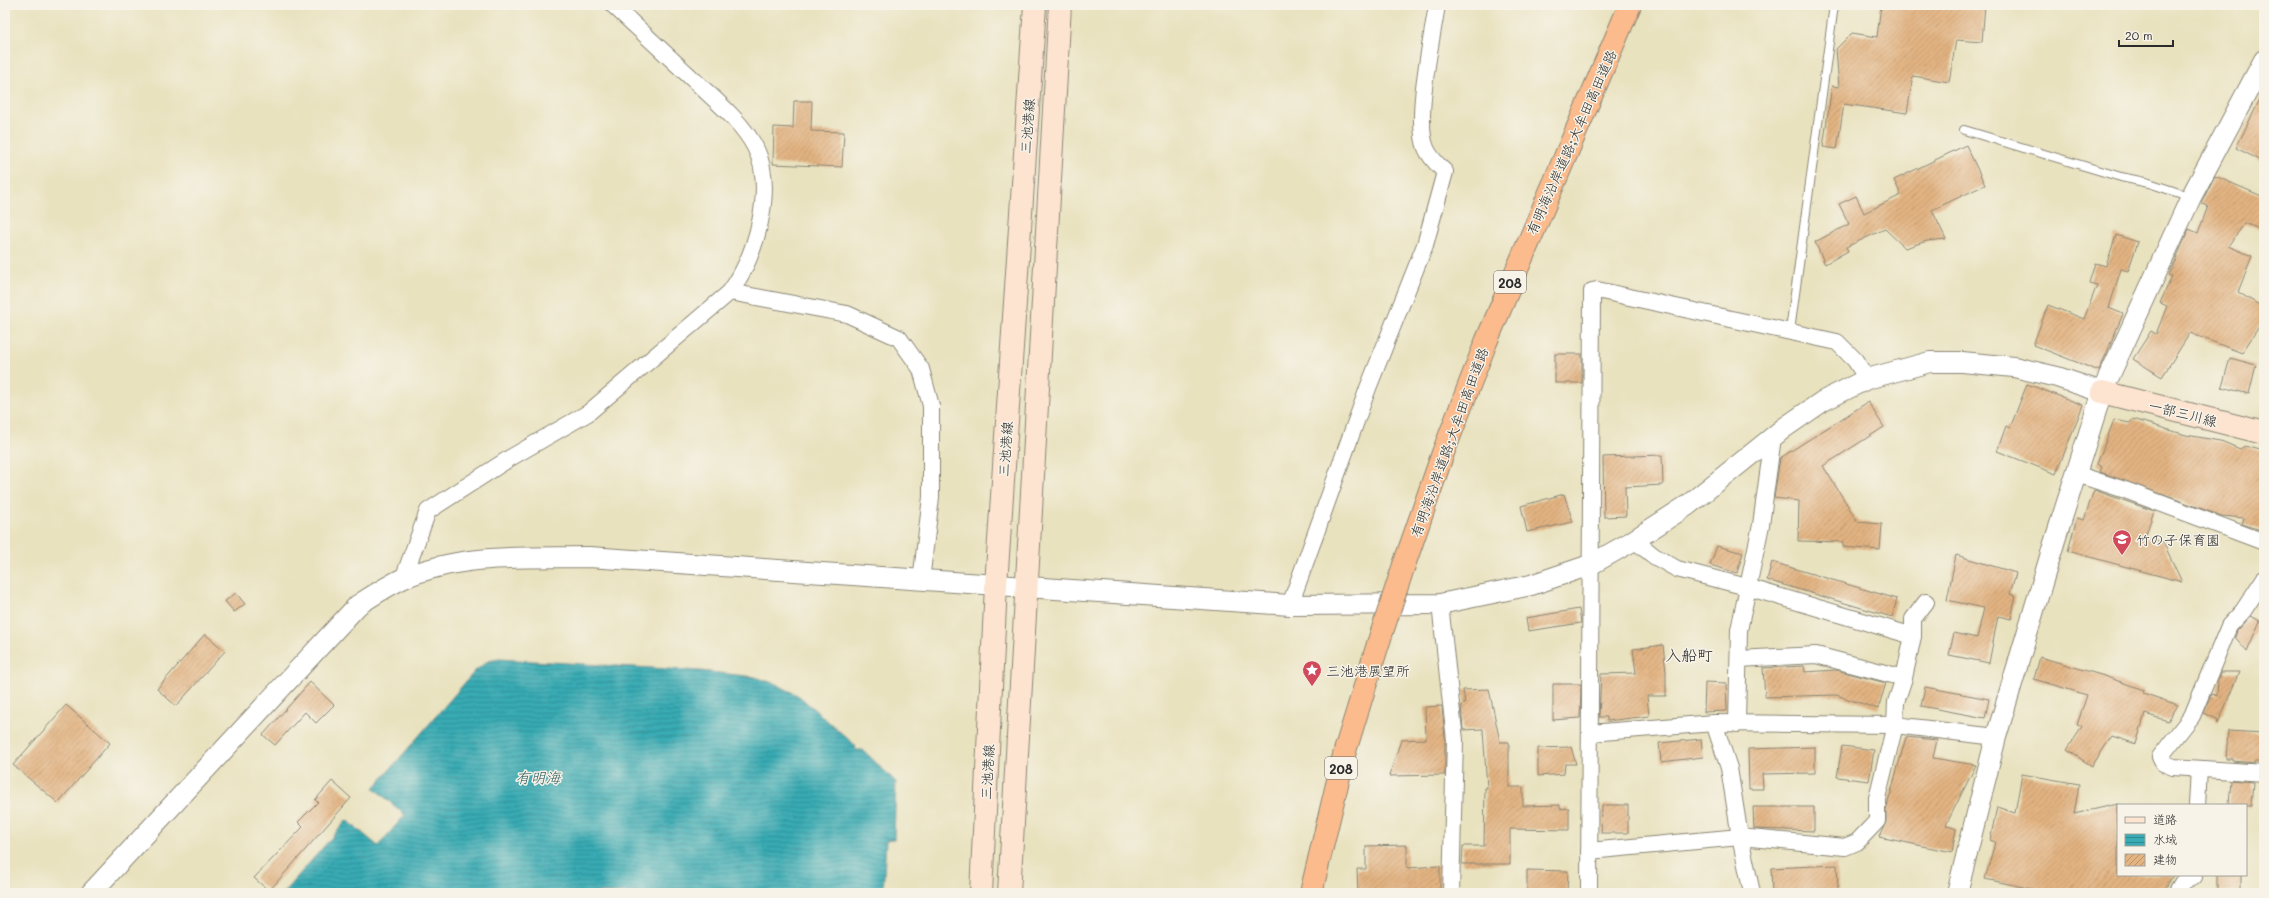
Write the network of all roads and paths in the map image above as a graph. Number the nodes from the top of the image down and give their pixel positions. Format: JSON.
{"nodes":[{"id":1,"x":613,"y":5,"type":"edge"},
{"id":2,"x":1035,"y":5,"type":"edge"},
{"id":3,"x":1060,"y":5,"type":"edge"},
{"id":4,"x":1437,"y":5,"type":"edge"},
{"id":5,"x":1630,"y":5,"type":"edge"},
{"id":6,"x":1834,"y":5,"type":"edge"},
{"id":7,"x":2264,"y":60,"type":"edge"},
{"id":8,"x":1964,"y":130,"type":"dead end"},
{"id":9,"x":2191,"y":197,"type":"junction"},
{"id":10,"x":730,"y":292,"type":"junction"},
{"id":11,"x":1790,"y":331,"type":"junction"},
{"id":12,"x":1867,"y":379,"type":"junction"},
{"id":13,"x":2102,"y":392,"type":"junction"},
{"id":14,"x":2264,"y":433,"type":"edge"},
{"id":15,"x":1773,"y":437,"type":"junction"},
{"id":16,"x":2076,"y":474,"type":"junction"},
{"id":17,"x":1634,"y":540,"type":"junction"},
{"id":18,"x":2264,"y":542,"type":"edge"},
{"id":19,"x":1590,"y":565,"type":"junction"},
{"id":20,"x":402,"y":579,"type":"junction"},
{"id":21,"x":2264,"y":579,"type":"edge"},
{"id":22,"x":921,"y":581,"type":"junction"},
{"id":23,"x":996,"y":585,"type":"junction"},
{"id":24,"x":1025,"y":587,"type":"junction"},
{"id":25,"x":1747,"y":587,"type":"junction"},
{"id":26,"x":1926,"y":602,"type":"dead end"},
{"id":27,"x":1440,"y":604,"type":"junction"},
{"id":28,"x":1290,"y":605,"type":"junction"},
{"id":29,"x":1912,"y":636,"type":"junction"},
{"id":30,"x":1739,"y":659,"type":"junction"},
{"id":31,"x":1904,"y":678,"type":"junction"},
{"id":32,"x":1714,"y":723,"type":"junction"},
{"id":33,"x":1737,"y":724,"type":"junction"},
{"id":34,"x":1895,"y":725,"type":"junction"},
{"id":35,"x":1590,"y":733,"type":"junction"},
{"id":36,"x":1996,"y":737,"type":"junction"},
{"id":37,"x":2199,"y":769,"type":"junction"},
{"id":38,"x":2264,"y":773,"type":"edge"},
{"id":39,"x":2197,"y":804,"type":"edge"},
{"id":40,"x":1740,"y":838,"type":"junction"},
{"id":41,"x":1589,"y":851,"type":"junction"},
{"id":42,"x":2194,"y":882,"type":"edge"},
{"id":43,"x":91,"y":893,"type":"edge"},
{"id":44,"x":981,"y":893,"type":"edge"},
{"id":45,"x":1009,"y":893,"type":"edge"},
{"id":46,"x":1311,"y":893,"type":"edge"},
{"id":47,"x":1452,"y":893,"type":"edge"},
{"id":48,"x":1589,"y":893,"type":"edge"},
{"id":49,"x":1752,"y":893,"type":"edge"},
{"id":50,"x":1957,"y":893,"type":"edge"},
{"id":51,"x":2176,"y":893,"type":"edge"}],
"edges":[{"from":1,"to":10,"type":"street"},
{"from":2,"to":23,"type":"main road","name":"三池港線"},
{"from":3,"to":24,"type":"main road","name":"三池港線"},
{"from":4,"to":28,"type":"street"},
{"from":5,"to":46,"type":"highway","name":"有明海沿岸道路;大牟田高田道路","number":"208","bridge":true},
{"from":6,"to":11,"type":"lane"},
{"from":7,"to":9,"type":"street"},
{"from":8,"to":9,"type":"lane"},
{"from":9,"to":13,"type":"street"},
{"from":10,"to":20,"type":"street"},
{"from":10,"to":22,"type":"street"},
{"from":11,"to":12,"type":"street"},
{"from":11,"to":19,"type":"street"},
{"from":12,"to":13,"type":"street"},
{"from":12,"to":15,"type":"street"},
{"from":13,"to":14,"type":"main road","name":"一部三川線"},
{"from":13,"to":16,"type":"street"},
{"from":15,"to":17,"type":"street"},
{"from":15,"to":25,"type":"street"},
{"from":16,"to":18,"type":"street"},
{"from":16,"to":36,"type":"street"},
{"from":17,"to":19,"type":"street"},
{"from":17,"to":25,"type":"street"},
{"from":19,"to":27,"type":"street"},
{"from":19,"to":35,"type":"street"},
{"from":20,"to":22,"type":"street"},
{"from":20,"to":43,"type":"street"},
{"from":21,"to":37,"type":"street"},
{"from":22,"to":23,"type":"street"},
{"from":23,"to":24,"type":"street"},
{"from":23,"to":44,"type":"main road","name":"三池港線"},
{"from":24,"to":28,"type":"street"},
{"from":24,"to":45,"type":"main road","name":"三池港線"},
{"from":25,"to":29,"type":"street"},
{"from":25,"to":30,"type":"street"},
{"from":26,"to":29,"type":"street"},
{"from":27,"to":28,"type":"street"},
{"from":27,"to":47,"type":"street"},
{"from":29,"to":31,"type":"street"},
{"from":30,"to":31,"type":"street"},
{"from":30,"to":33,"type":"street"},
{"from":31,"to":34,"type":"street"},
{"from":32,"to":33,"type":"street"},
{"from":32,"to":35,"type":"street"},
{"from":32,"to":40,"type":"street"},
{"from":33,"to":34,"type":"street"},
{"from":34,"to":36,"type":"street"},
{"from":34,"to":40,"type":"street"},
{"from":35,"to":41,"type":"street"},
{"from":36,"to":50,"type":"street"},
{"from":37,"to":38,"type":"street"},
{"from":37,"to":39,"type":"street"},
{"from":40,"to":41,"type":"street"},
{"from":40,"to":49,"type":"street"},
{"from":41,"to":48,"type":"street"},
{"from":42,"to":51,"type":"street"}]}
